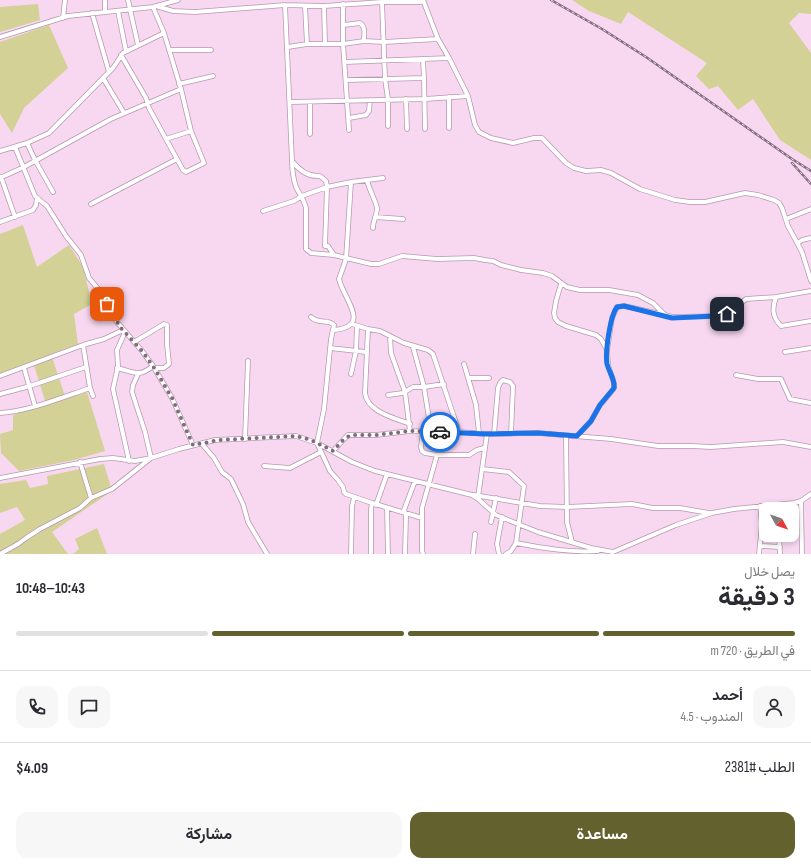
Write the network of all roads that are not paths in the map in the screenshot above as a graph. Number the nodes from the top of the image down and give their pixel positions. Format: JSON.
{"nodes":[{"id":1,"x":66,"y":0,"type":"edge"},
{"id":2,"x":105,"y":0,"type":"edge"},
{"id":3,"x":128,"y":0,"type":"edge"},
{"id":4,"x":178,"y":0,"type":"edge"},
{"id":5,"x":294,"y":0,"type":"edge"},
{"id":6,"x":324,"y":0,"type":"edge"},
{"id":7,"x":423,"y":1,"type":"edge"},
{"id":8,"x":382,"y":2,"type":"junction"},
{"id":9,"x":343,"y":4,"type":"junction"},
{"id":10,"x":285,"y":5,"type":"junction"},
{"id":11,"x":294,"y":6,"type":"junction"},
{"id":12,"x":305,"y":6,"type":"junction"},
{"id":13,"x":325,"y":6,"type":"junction"},
{"id":14,"x":154,"y":7,"type":"junction"},
{"id":15,"x":130,"y":10,"type":"junction"},
{"id":16,"x":118,"y":11,"type":"junction"},
{"id":17,"x":104,"y":12,"type":"junction"},
{"id":18,"x":92,"y":13,"type":"junction"},
{"id":19,"x":63,"y":18,"type":"junction"},
{"id":20,"x":344,"y":25,"type":"junction"},
{"id":21,"x":164,"y":33,"type":"junction"},
{"id":22,"x":0,"y":37,"type":"edge"},
{"id":23,"x":438,"y":39,"type":"junction"},
{"id":24,"x":364,"y":41,"type":"junction"},
{"id":25,"x":384,"y":42,"type":"junction"},
{"id":26,"x":308,"y":44,"type":"junction"},
{"id":27,"x":325,"y":44,"type":"junction"},
{"id":28,"x":343,"y":44,"type":"junction"},
{"id":29,"x":138,"y":45,"type":"junction"},
{"id":30,"x":288,"y":47,"type":"junction"},
{"id":31,"x":169,"y":50,"type":"junction"},
{"id":32,"x":211,"y":50,"type":"dead end"},
{"id":33,"x":126,"y":51,"type":"junction"},
{"id":34,"x":121,"y":55,"type":"junction"},
{"id":35,"x":449,"y":58,"type":"junction"},
{"id":36,"x":384,"y":60,"type":"junction"},
{"id":37,"x":423,"y":60,"type":"junction"},
{"id":38,"x":345,"y":62,"type":"junction"},
{"id":39,"x":109,"y":72,"type":"junction"},
{"id":40,"x":213,"y":76,"type":"dead end"},
{"id":41,"x":103,"y":78,"type":"junction"},
{"id":42,"x":386,"y":78,"type":"junction"},
{"id":43,"x":424,"y":78,"type":"junction"},
{"id":44,"x":346,"y":80,"type":"junction"},
{"id":45,"x":179,"y":84,"type":"junction"},
{"id":46,"x":181,"y":89,"type":"junction"},
{"id":47,"x":468,"y":96,"type":"junction"},
{"id":48,"x":449,"y":97,"type":"junction"},
{"id":49,"x":388,"y":99,"type":"junction"},
{"id":50,"x":406,"y":99,"type":"junction"},
{"id":51,"x":425,"y":99,"type":"junction"},
{"id":52,"x":348,"y":100,"type":"junction"},
{"id":53,"x":370,"y":100,"type":"junction"},
{"id":54,"x":290,"y":102,"type":"junction"},
{"id":55,"x":310,"y":102,"type":"junction"},
{"id":56,"x":147,"y":103,"type":"junction"},
{"id":57,"x":124,"y":113,"type":"junction"},
{"id":58,"x":349,"y":118,"type":"junction"},
{"id":59,"x":388,"y":126,"type":"dead end"},
{"id":60,"x":449,"y":128,"type":"dead end"},
{"id":61,"x":407,"y":129,"type":"dead end"},
{"id":62,"x":425,"y":129,"type":"dead end"},
{"id":63,"x":349,"y":130,"type":"dead end"},
{"id":64,"x":191,"y":131,"type":"junction"},
{"id":65,"x":310,"y":134,"type":"dead end"},
{"id":66,"x":166,"y":139,"type":"junction"},
{"id":67,"x":27,"y":143,"type":"junction"},
{"id":68,"x":15,"y":147,"type":"junction"},
{"id":69,"x":0,"y":151,"type":"edge"},
{"id":70,"x":177,"y":159,"type":"junction"},
{"id":71,"x":35,"y":160,"type":"junction"},
{"id":72,"x":292,"y":161,"type":"junction"},
{"id":73,"x":24,"y":167,"type":"junction"},
{"id":74,"x":0,"y":178,"type":"edge"},
{"id":75,"x":382,"y":178,"type":"dead end"},
{"id":76,"x":367,"y":180,"type":"junction"},
{"id":77,"x":351,"y":182,"type":"junction"},
{"id":78,"x":327,"y":187,"type":"junction"},
{"id":79,"x":53,"y":192,"type":"dead end"},
{"id":80,"x":302,"y":196,"type":"junction"},
{"id":81,"x":37,"y":198,"type":"junction"},
{"id":82,"x":91,"y":204,"type":"dead end"},
{"id":83,"x":811,"y":209,"type":"edge"},
{"id":84,"x":263,"y":211,"type":"dead end"},
{"id":85,"x":15,"y":217,"type":"junction"},
{"id":86,"x":375,"y":217,"type":"junction"},
{"id":87,"x":403,"y":219,"type":"dead end"},
{"id":88,"x":786,"y":219,"type":"junction"},
{"id":89,"x":0,"y":222,"type":"edge"},
{"id":90,"x":373,"y":228,"type":"dead end"},
{"id":91,"x":811,"y":238,"type":"edge"},
{"id":92,"x":798,"y":243,"type":"junction"},
{"id":93,"x":334,"y":255,"type":"junction"},
{"id":94,"x":346,"y":259,"type":"junction"},
{"id":95,"x":811,"y":281,"type":"edge"},
{"id":96,"x":561,"y":284,"type":"junction"},
{"id":97,"x":811,"y":291,"type":"edge"},
{"id":98,"x":776,"y":297,"type":"junction"},
{"id":99,"x":665,"y":315,"type":"junction"},
{"id":100,"x":311,"y":317,"type":"dead end"},
{"id":101,"x":811,"y":321,"type":"edge"},
{"id":102,"x":352,"y":324,"type":"junction"},
{"id":103,"x":357,"y":326,"type":"junction"},
{"id":104,"x":368,"y":329,"type":"junction"},
{"id":105,"x":334,"y":330,"type":"junction"},
{"id":106,"x":124,"y":331,"type":"junction"},
{"id":107,"x":390,"y":336,"type":"junction"},
{"id":108,"x":134,"y":342,"type":"junction"},
{"id":109,"x":83,"y":345,"type":"junction"},
{"id":110,"x":413,"y":346,"type":"junction"},
{"id":111,"x":330,"y":348,"type":"junction"},
{"id":112,"x":811,"y":348,"type":"edge"},
{"id":113,"x":607,"y":350,"type":"junction"},
{"id":114,"x":356,"y":351,"type":"junction"},
{"id":115,"x":366,"y":352,"type":"junction"},
{"id":116,"x":785,"y":352,"type":"dead end"},
{"id":117,"x":248,"y":361,"type":"dead end"},
{"id":118,"x":464,"y":364,"type":"dead end"},
{"id":119,"x":86,"y":367,"type":"junction"},
{"id":120,"x":154,"y":367,"type":"junction"},
{"id":121,"x":24,"y":368,"type":"junction"},
{"id":122,"x":118,"y":368,"type":"junction"},
{"id":123,"x":138,"y":374,"type":"junction"},
{"id":124,"x":351,"y":374,"type":"dead end"},
{"id":125,"x":736,"y":375,"type":"dead end"},
{"id":126,"x":0,"y":376,"type":"edge"},
{"id":127,"x":468,"y":378,"type":"junction"},
{"id":128,"x":489,"y":378,"type":"dead end"},
{"id":129,"x":444,"y":384,"type":"junction"},
{"id":130,"x":30,"y":386,"type":"junction"},
{"id":131,"x":424,"y":387,"type":"junction"},
{"id":132,"x":90,"y":388,"type":"junction"},
{"id":133,"x":405,"y":392,"type":"junction"},
{"id":134,"x":0,"y":394,"type":"edge"},
{"id":135,"x":388,"y":395,"type":"dead end"},
{"id":136,"x":93,"y":396,"type":"dead end"},
{"id":137,"x":811,"y":403,"type":"edge"},
{"id":138,"x":36,"y":406,"type":"junction"},
{"id":139,"x":0,"y":413,"type":"edge"},
{"id":140,"x":410,"y":424,"type":"junction"},
{"id":141,"x":410,"y":431,"type":"junction"},
{"id":142,"x":423,"y":431,"type":"junction"},
{"id":143,"x":431,"y":431,"type":"junction"},
{"id":144,"x":459,"y":432,"type":"junction"},
{"id":145,"x":479,"y":433,"type":"junction"},
{"id":146,"x":487,"y":434,"type":"junction"},
{"id":147,"x":494,"y":434,"type":"junction"},
{"id":148,"x":511,"y":434,"type":"junction"},
{"id":149,"x":566,"y":436,"type":"junction"},
{"id":150,"x":577,"y":436,"type":"junction"},
{"id":151,"x":245,"y":439,"type":"junction"},
{"id":152,"x":317,"y":443,"type":"junction"},
{"id":153,"x":202,"y":444,"type":"junction"},
{"id":154,"x":193,"y":445,"type":"junction"},
{"id":155,"x":811,"y":447,"type":"edge"},
{"id":156,"x":484,"y":448,"type":"junction"},
{"id":157,"x":333,"y":451,"type":"junction"},
{"id":158,"x":321,"y":452,"type":"junction"},
{"id":159,"x":437,"y":455,"type":"junction"},
{"id":160,"x":151,"y":458,"type":"junction"},
{"id":161,"x":129,"y":461,"type":"junction"},
{"id":162,"x":80,"y":462,"type":"junction"},
{"id":163,"x":264,"y":466,"type":"dead end"},
{"id":164,"x":482,"y":469,"type":"junction"},
{"id":165,"x":387,"y":474,"type":"junction"},
{"id":166,"x":0,"y":478,"type":"edge"},
{"id":167,"x":415,"y":481,"type":"junction"},
{"id":168,"x":429,"y":485,"type":"junction"},
{"id":169,"x":811,"y":494,"type":"edge"},
{"id":170,"x":478,"y":497,"type":"junction"},
{"id":171,"x":91,"y":498,"type":"junction"},
{"id":172,"x":354,"y":498,"type":"junction"},
{"id":173,"x":496,"y":498,"type":"junction"},
{"id":174,"x":801,"y":501,"type":"junction"},
{"id":175,"x":522,"y":502,"type":"junction"},
{"id":176,"x":797,"y":502,"type":"edge"},
{"id":177,"x":374,"y":504,"type":"junction"},
{"id":178,"x":759,"y":506,"type":"edge"},
{"id":179,"x":567,"y":507,"type":"junction"},
{"id":180,"x":387,"y":508,"type":"junction"},
{"id":181,"x":405,"y":513,"type":"junction"},
{"id":182,"x":493,"y":513,"type":"junction"},
{"id":183,"x":712,"y":513,"type":"junction"},
{"id":184,"x":502,"y":517,"type":"junction"},
{"id":185,"x":422,"y":518,"type":"junction"},
{"id":186,"x":491,"y":522,"type":"dead end"},
{"id":187,"x":518,"y":524,"type":"junction"},
{"id":188,"x":475,"y":534,"type":"dead end"},
{"id":189,"x":572,"y":542,"type":"junction"},
{"id":190,"x":760,"y":542,"type":"edge"},
{"id":191,"x":780,"y":542,"type":"edge"},
{"id":192,"x":516,"y":543,"type":"junction"},
{"id":193,"x":760,"y":546,"type":"junction"},
{"id":194,"x":780,"y":547,"type":"junction"},
{"id":195,"x":602,"y":551,"type":"junction"},
{"id":196,"x":0,"y":554,"type":"edge"},
{"id":197,"x":267,"y":554,"type":"edge"},
{"id":198,"x":351,"y":554,"type":"edge"},
{"id":199,"x":371,"y":554,"type":"edge"},
{"id":200,"x":388,"y":554,"type":"edge"},
{"id":201,"x":405,"y":554,"type":"edge"},
{"id":202,"x":424,"y":554,"type":"edge"},
{"id":203,"x":473,"y":554,"type":"edge"},
{"id":204,"x":499,"y":554,"type":"edge"},
{"id":205,"x":506,"y":554,"type":"edge"},
{"id":206,"x":759,"y":554,"type":"edge"},
{"id":207,"x":780,"y":554,"type":"edge"},
{"id":208,"x":802,"y":554,"type":"edge"}],
"edges":[{"from":1,"to":19,"type":"street"},
{"from":2,"to":17,"type":"street"},
{"from":3,"to":15,"type":"street"},
{"from":4,"to":14,"type":"street"},
{"from":5,"to":11,"type":"street"},
{"from":6,"to":13,"type":"street"},
{"from":7,"to":8,"type":"street"},
{"from":7,"to":23,"type":"street"},
{"from":8,"to":9,"type":"street"},
{"from":8,"to":25,"type":"street"},
{"from":9,"to":13,"type":"street"},
{"from":9,"to":20,"type":"street"},
{"from":10,"to":11,"type":"street"},
{"from":10,"to":14,"type":"street"},
{"from":10,"to":30,"type":"street"},
{"from":11,"to":12,"type":"street"},
{"from":12,"to":13,"type":"street"},
{"from":12,"to":26,"type":"street"},
{"from":13,"to":27,"type":"street"},
{"from":14,"to":15,"type":"street"},
{"from":14,"to":21,"type":"street"},
{"from":15,"to":16,"type":"street"},
{"from":15,"to":29,"type":"street"},
{"from":16,"to":17,"type":"street"},
{"from":16,"to":33,"type":"street"},
{"from":17,"to":18,"type":"street"},
{"from":18,"to":19,"type":"street"},
{"from":18,"to":39,"type":"street"},
{"from":19,"to":22,"type":"street"},
{"from":20,"to":24,"type":"street"},
{"from":20,"to":28,"type":"street"},
{"from":21,"to":29,"type":"street"},
{"from":21,"to":31,"type":"street"},
{"from":23,"to":25,"type":"street"},
{"from":23,"to":35,"type":"street"},
{"from":24,"to":25,"type":"street"},
{"from":24,"to":28,"type":"street"},
{"from":25,"to":36,"type":"street"},
{"from":26,"to":27,"type":"street"},
{"from":26,"to":30,"type":"street"},
{"from":27,"to":28,"type":"street"},
{"from":28,"to":38,"type":"street"},
{"from":29,"to":33,"type":"street"},
{"from":30,"to":54,"type":"street"},
{"from":31,"to":32,"type":"street"},
{"from":31,"to":45,"type":"street"},
{"from":33,"to":34,"type":"street"},
{"from":34,"to":39,"type":"street"},
{"from":34,"to":56,"type":"street"},
{"from":35,"to":37,"type":"street"},
{"from":35,"to":47,"type":"street"},
{"from":36,"to":37,"type":"street"},
{"from":36,"to":38,"type":"street"},
{"from":36,"to":42,"type":"street"},
{"from":37,"to":43,"type":"street"},
{"from":38,"to":44,"type":"street"},
{"from":39,"to":41,"type":"street"},
{"from":40,"to":45,"type":"street"},
{"from":41,"to":57,"type":"street"},
{"from":41,"to":67,"type":"street"},
{"from":42,"to":43,"type":"street"},
{"from":42,"to":44,"type":"street"},
{"from":42,"to":49,"type":"street"},
{"from":43,"to":51,"type":"street"},
{"from":44,"to":52,"type":"street"},
{"from":45,"to":46,"type":"street"},
{"from":46,"to":56,"type":"street"},
{"from":46,"to":64,"type":"street"},
{"from":47,"to":48,"type":"street"},
{"from":47,"to":88,"type":"street"},
{"from":48,"to":51,"type":"street"},
{"from":48,"to":60,"type":"street"},
{"from":49,"to":50,"type":"street"},
{"from":49,"to":53,"type":"street"},
{"from":49,"to":59,"type":"street"},
{"from":50,"to":51,"type":"street"},
{"from":50,"to":61,"type":"street"},
{"from":51,"to":62,"type":"street"},
{"from":52,"to":53,"type":"street"},
{"from":52,"to":55,"type":"street"},
{"from":52,"to":58,"type":"street"},
{"from":53,"to":58,"type":"street"},
{"from":54,"to":55,"type":"street"},
{"from":54,"to":72,"type":"street"},
{"from":55,"to":65,"type":"street"},
{"from":56,"to":57,"type":"street"},
{"from":56,"to":66,"type":"street"},
{"from":57,"to":71,"type":"street"},
{"from":58,"to":63,"type":"street"},
{"from":64,"to":66,"type":"street"},
{"from":64,"to":70,"type":"street"},
{"from":66,"to":70,"type":"street"},
{"from":67,"to":68,"type":"street"},
{"from":67,"to":71,"type":"street"},
{"from":68,"to":69,"type":"street"},
{"from":68,"to":73,"type":"street"},
{"from":70,"to":82,"type":"street"},
{"from":71,"to":73,"type":"street"},
{"from":71,"to":79,"type":"street"},
{"from":72,"to":78,"type":"street"},
{"from":72,"to":80,"type":"street"},
{"from":73,"to":74,"type":"street"},
{"from":73,"to":81,"type":"street"},
{"from":74,"to":85,"type":"street"},
{"from":75,"to":76,"type":"street"},
{"from":76,"to":77,"type":"street"},
{"from":76,"to":86,"type":"street"},
{"from":77,"to":78,"type":"street"},
{"from":77,"to":94,"type":"street"},
{"from":78,"to":80,"type":"street"},
{"from":78,"to":93,"type":"street"},
{"from":80,"to":84,"type":"street"},
{"from":80,"to":93,"type":"street"},
{"from":81,"to":85,"type":"street"},
{"from":81,"to":106,"type":"street"},
{"from":83,"to":88,"type":"street"},
{"from":85,"to":89,"type":"street"},
{"from":86,"to":87,"type":"street"},
{"from":86,"to":90,"type":"street"},
{"from":88,"to":92,"type":"street"},
{"from":91,"to":92,"type":"street"},
{"from":92,"to":95,"type":"street"},
{"from":93,"to":94,"type":"street"},
{"from":94,"to":96,"type":"street"},
{"from":94,"to":102,"type":"street"},
{"from":96,"to":99,"type":"street"},
{"from":96,"to":113,"type":"street"},
{"from":97,"to":98,"type":"street"},
{"from":98,"to":99,"type":"street"},
{"from":98,"to":101,"type":"street"},
{"from":99,"to":113,"type":"street"},
{"from":100,"to":105,"type":"street"},
{"from":102,"to":103,"type":"street"},
{"from":102,"to":105,"type":"street"},
{"from":103,"to":104,"type":"street"},
{"from":103,"to":114,"type":"street"},
{"from":104,"to":107,"type":"street"},
{"from":104,"to":115,"type":"street"},
{"from":105,"to":111,"type":"street"},
{"from":106,"to":108,"type":"street"},
{"from":106,"to":109,"type":"street"},
{"from":106,"to":122,"type":"street"},
{"from":107,"to":110,"type":"street"},
{"from":107,"to":133,"type":"street"},
{"from":108,"to":120,"type":"street"},
{"from":108,"to":120,"type":"street"},
{"from":109,"to":119,"type":"street"},
{"from":109,"to":121,"type":"street"},
{"from":110,"to":129,"type":"street"},
{"from":110,"to":131,"type":"street"},
{"from":111,"to":114,"type":"street"},
{"from":111,"to":152,"type":"street"},
{"from":112,"to":116,"type":"street"},
{"from":113,"to":150,"type":"street"},
{"from":114,"to":115,"type":"street"},
{"from":114,"to":124,"type":"street"},
{"from":115,"to":140,"type":"street"},
{"from":117,"to":151,"type":"street"},
{"from":118,"to":127,"type":"street"},
{"from":119,"to":130,"type":"street"},
{"from":119,"to":132,"type":"street"},
{"from":120,"to":123,"type":"street"},
{"from":120,"to":154,"type":"street"},
{"from":121,"to":126,"type":"street"},
{"from":121,"to":130,"type":"street"},
{"from":122,"to":123,"type":"street"},
{"from":122,"to":161,"type":"street"},
{"from":123,"to":160,"type":"street"},
{"from":125,"to":137,"type":"street"},
{"from":127,"to":128,"type":"street"},
{"from":127,"to":145,"type":"street"},
{"from":129,"to":131,"type":"street"},
{"from":129,"to":144,"type":"street"},
{"from":130,"to":134,"type":"street"},
{"from":130,"to":138,"type":"street"},
{"from":131,"to":133,"type":"street"},
{"from":131,"to":143,"type":"street"},
{"from":132,"to":136,"type":"street"},
{"from":132,"to":138,"type":"street"},
{"from":133,"to":135,"type":"street"},
{"from":133,"to":140,"type":"street"},
{"from":138,"to":139,"type":"street"},
{"from":140,"to":141,"type":"street"},
{"from":141,"to":142,"type":"street"},
{"from":141,"to":157,"type":"street"},
{"from":142,"to":143,"type":"street"},
{"from":142,"to":159,"type":"street"},
{"from":143,"to":144,"type":"street"},
{"from":144,"to":145,"type":"street"},
{"from":145,"to":146,"type":"street"},
{"from":146,"to":147,"type":"street"},
{"from":146,"to":156,"type":"street"},
{"from":147,"to":148,"type":"street"},
{"from":147,"to":148,"type":"street"},
{"from":148,"to":149,"type":"street"},
{"from":149,"to":150,"type":"street"},
{"from":149,"to":179,"type":"street"},
{"from":150,"to":155,"type":"street"},
{"from":151,"to":152,"type":"street"},
{"from":151,"to":153,"type":"street"},
{"from":152,"to":157,"type":"street"},
{"from":152,"to":158,"type":"street"},
{"from":153,"to":154,"type":"street"},
{"from":153,"to":197,"type":"street"},
{"from":154,"to":160,"type":"street"},
{"from":156,"to":159,"type":"street"},
{"from":156,"to":164,"type":"street"},
{"from":157,"to":165,"type":"street"},
{"from":158,"to":163,"type":"street"},
{"from":158,"to":172,"type":"street"},
{"from":159,"to":168,"type":"street"},
{"from":160,"to":161,"type":"street"},
{"from":160,"to":171,"type":"street"},
{"from":161,"to":162,"type":"street"},
{"from":162,"to":166,"type":"street"},
{"from":162,"to":171,"type":"street"},
{"from":164,"to":170,"type":"street"},
{"from":164,"to":175,"type":"street"},
{"from":165,"to":167,"type":"street"},
{"from":165,"to":177,"type":"street"},
{"from":167,"to":168,"type":"street"},
{"from":167,"to":181,"type":"street"},
{"from":168,"to":170,"type":"street"},
{"from":168,"to":185,"type":"street"},
{"from":169,"to":174,"type":"street"},
{"from":170,"to":173,"type":"street"},
{"from":170,"to":182,"type":"street"},
{"from":171,"to":196,"type":"street"},
{"from":172,"to":177,"type":"street"},
{"from":172,"to":198,"type":"street"},
{"from":173,"to":175,"type":"street"},
{"from":173,"to":182,"type":"street"},
{"from":174,"to":176,"type":"street"},
{"from":174,"to":208,"type":"street"},
{"from":175,"to":179,"type":"street"},
{"from":175,"to":187,"type":"street"},
{"from":177,"to":180,"type":"street"},
{"from":177,"to":199,"type":"street"},
{"from":178,"to":183,"type":"street"},
{"from":179,"to":183,"type":"street"},
{"from":179,"to":189,"type":"street"},
{"from":180,"to":181,"type":"street"},
{"from":180,"to":200,"type":"street"},
{"from":181,"to":185,"type":"street"},
{"from":181,"to":201,"type":"street"},
{"from":182,"to":184,"type":"street"},
{"from":182,"to":186,"type":"street"},
{"from":183,"to":195,"type":"street"},
{"from":184,"to":187,"type":"street"},
{"from":184,"to":204,"type":"street"},
{"from":185,"to":202,"type":"street"},
{"from":187,"to":189,"type":"street"},
{"from":187,"to":192,"type":"street"},
{"from":188,"to":203,"type":"street"},
{"from":189,"to":195,"type":"street"},
{"from":190,"to":193,"type":"street"},
{"from":191,"to":194,"type":"street"},
{"from":192,"to":195,"type":"street"},
{"from":192,"to":205,"type":"street"},
{"from":193,"to":194,"type":"street"},
{"from":193,"to":206,"type":"street"},
{"from":194,"to":207,"type":"street"}]}
